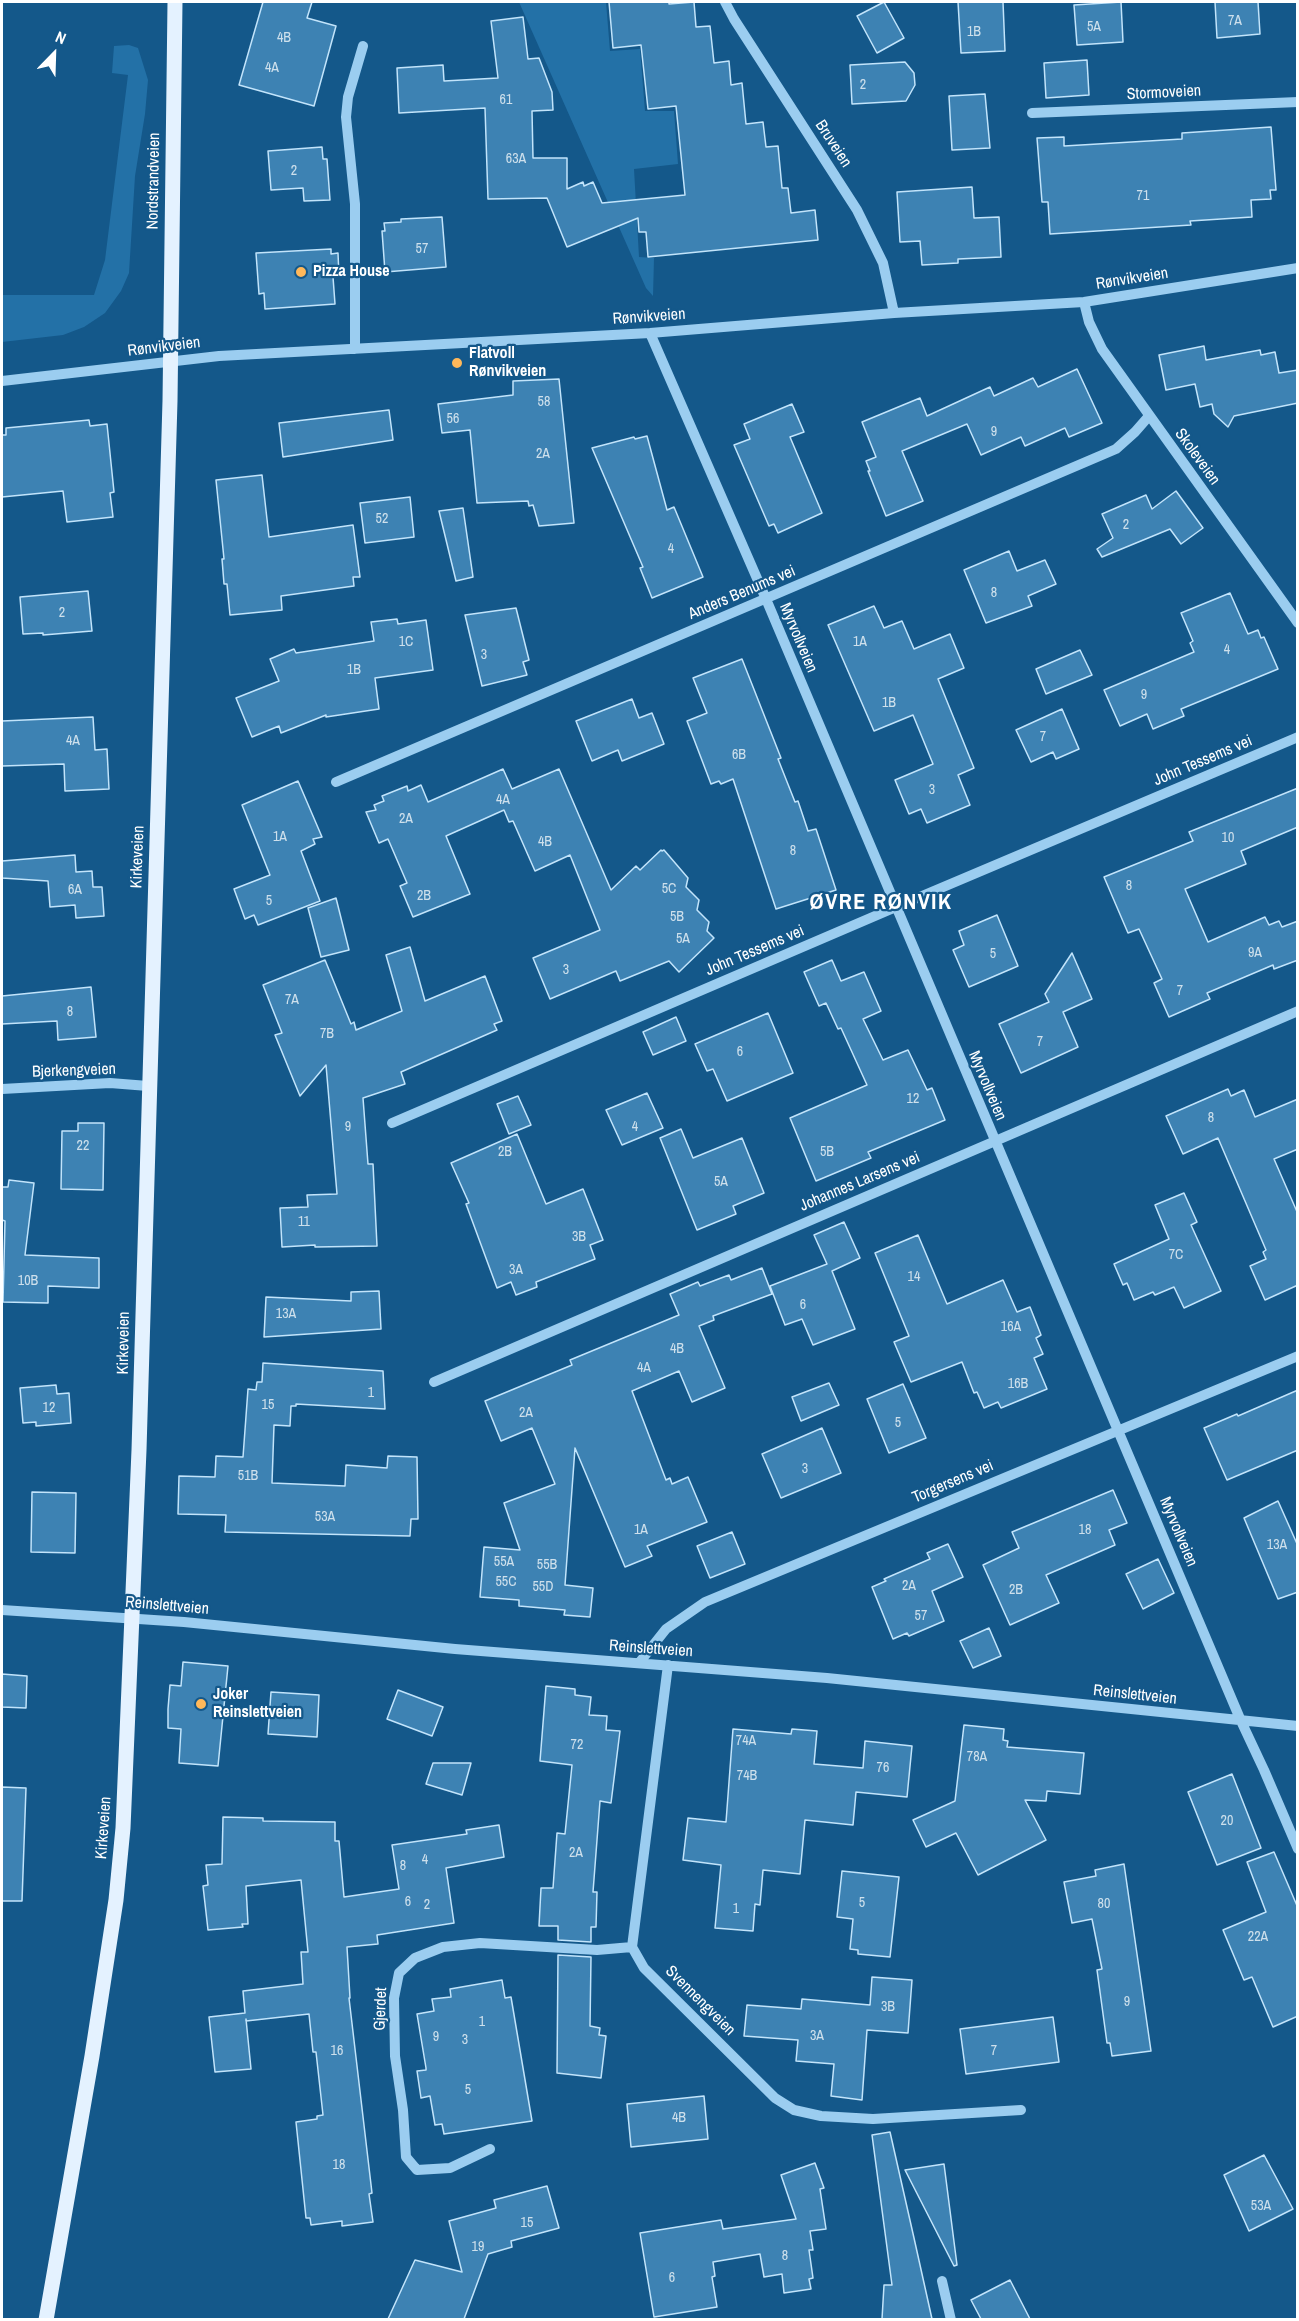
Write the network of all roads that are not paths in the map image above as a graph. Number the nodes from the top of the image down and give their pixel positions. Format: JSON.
{"nodes":[{"id":1,"x":175,"y":2,"type":"edge"},
{"id":2,"x":725,"y":2,"type":"edge"},
{"id":3,"x":363,"y":46,"type":"dead end"},
{"id":4,"x":1298,"y":102,"type":"edge"},
{"id":5,"x":1032,"y":113,"type":"dead end"},
{"id":6,"x":1298,"y":268,"type":"edge"},
{"id":7,"x":1083,"y":302,"type":"junction"},
{"id":8,"x":894,"y":313,"type":"junction"},
{"id":9,"x":650,"y":333,"type":"junction"},
{"id":10,"x":355,"y":349,"type":"junction"},
{"id":11,"x":170,"y":361,"type":"junction"},
{"id":12,"x":2,"y":381,"type":"edge"},
{"id":13,"x":1149,"y":416,"type":"junction"},
{"id":14,"x":766,"y":599,"type":"junction"},
{"id":15,"x":1298,"y":623,"type":"edge"},
{"id":16,"x":1298,"y":737,"type":"edge"},
{"id":17,"x":336,"y":782,"type":"dead end"},
{"id":18,"x":896,"y":907,"type":"junction"},
{"id":19,"x":1298,"y":1011,"type":"edge"},
{"id":20,"x":148,"y":1086,"type":"junction"},
{"id":21,"x":2,"y":1089,"type":"edge"},
{"id":22,"x":392,"y":1123,"type":"dead end"},
{"id":23,"x":994,"y":1141,"type":"junction"},
{"id":24,"x":1298,"y":1356,"type":"edge"},
{"id":25,"x":434,"y":1382,"type":"dead end"},
{"id":26,"x":1119,"y":1429,"type":"junction"},
{"id":27,"x":2,"y":1610,"type":"edge"},
{"id":28,"x":132,"y":1618,"type":"junction"},
{"id":29,"x":639,"y":1663,"type":"junction"},
{"id":30,"x":668,"y":1665,"type":"junction"},
{"id":31,"x":1241,"y":1721,"type":"junction"},
{"id":32,"x":1298,"y":1726,"type":"edge"},
{"id":33,"x":1298,"y":1849,"type":"edge"},
{"id":34,"x":632,"y":1947,"type":"junction"},
{"id":35,"x":1021,"y":2110,"type":"dead end"},
{"id":36,"x":490,"y":2149,"type":"dead end"},
{"id":37,"x":942,"y":2281,"type":"dead end"},
{"id":38,"x":46,"y":2319,"type":"edge"},
{"id":39,"x":951,"y":2319,"type":"edge"}],
"edges":[{"from":1,"to":11,"type":"main road","name":"Nordstrandveien"},
{"from":2,"to":8,"type":"street","name":"Bruveien"},
{"from":3,"to":10,"type":"street"},
{"from":4,"to":5,"type":"street","name":"Stormoveien"},
{"from":6,"to":7,"type":"street","name":"Rønvikveien"},
{"from":7,"to":8,"type":"street","name":"Rønvikveien"},
{"from":7,"to":13,"type":"street","name":"Skoleveien"},
{"from":8,"to":9,"type":"street","name":"Rønvikveien"},
{"from":9,"to":10,"type":"street","name":"Rønvikveien"},
{"from":9,"to":14,"type":"street","name":"Myrvollveien"},
{"from":10,"to":11,"type":"street","name":"Rønvikveien"},
{"from":11,"to":12,"type":"street","name":"Rønvikveien"},
{"from":11,"to":20,"type":"main road","name":"Kirkeveien"},
{"from":13,"to":14,"type":"street","name":"Anders Benums vei"},
{"from":13,"to":15,"type":"street","name":"Skoleveien"},
{"from":14,"to":17,"type":"street","name":"Anders Benums vei"},
{"from":14,"to":18,"type":"street","name":"Myrvollveien"},
{"from":16,"to":18,"type":"street","name":"John Tessems vei"},
{"from":18,"to":22,"type":"street","name":"John Tessems vei"},
{"from":18,"to":23,"type":"street","name":"Myrvollveien"},
{"from":19,"to":23,"type":"street","name":"Johannes Larsens vei"},
{"from":20,"to":21,"type":"street","name":"Bjerkengveien"},
{"from":20,"to":28,"type":"main road","name":"Kirkeveien"},
{"from":23,"to":25,"type":"street","name":"Johannes Larsens vei"},
{"from":23,"to":26,"type":"street","name":"Myrvollveien"},
{"from":24,"to":26,"type":"street","name":"Torgersens vei"},
{"from":26,"to":29,"type":"street","name":"Torgersens vei"},
{"from":26,"to":31,"type":"street","name":"Myrvollveien"},
{"from":27,"to":28,"type":"street","name":"Reinslettveien"},
{"from":28,"to":29,"type":"street","name":"Reinslettveien"},
{"from":28,"to":38,"type":"main road","name":"Kirkeveien"},
{"from":29,"to":30,"type":"street","name":"Reinslettveien"},
{"from":30,"to":31,"type":"street","name":"Reinslettveien"},
{"from":30,"to":34,"type":"street"},
{"from":31,"to":32,"type":"street","name":"Reinslettveien"},
{"from":31,"to":33,"type":"street","name":"Myrvollveien"},
{"from":34,"to":35,"type":"street","name":"Svennengveien"},
{"from":34,"to":36,"type":"street","name":"Gjerdet"},
{"from":37,"to":39,"type":"street"}]}
